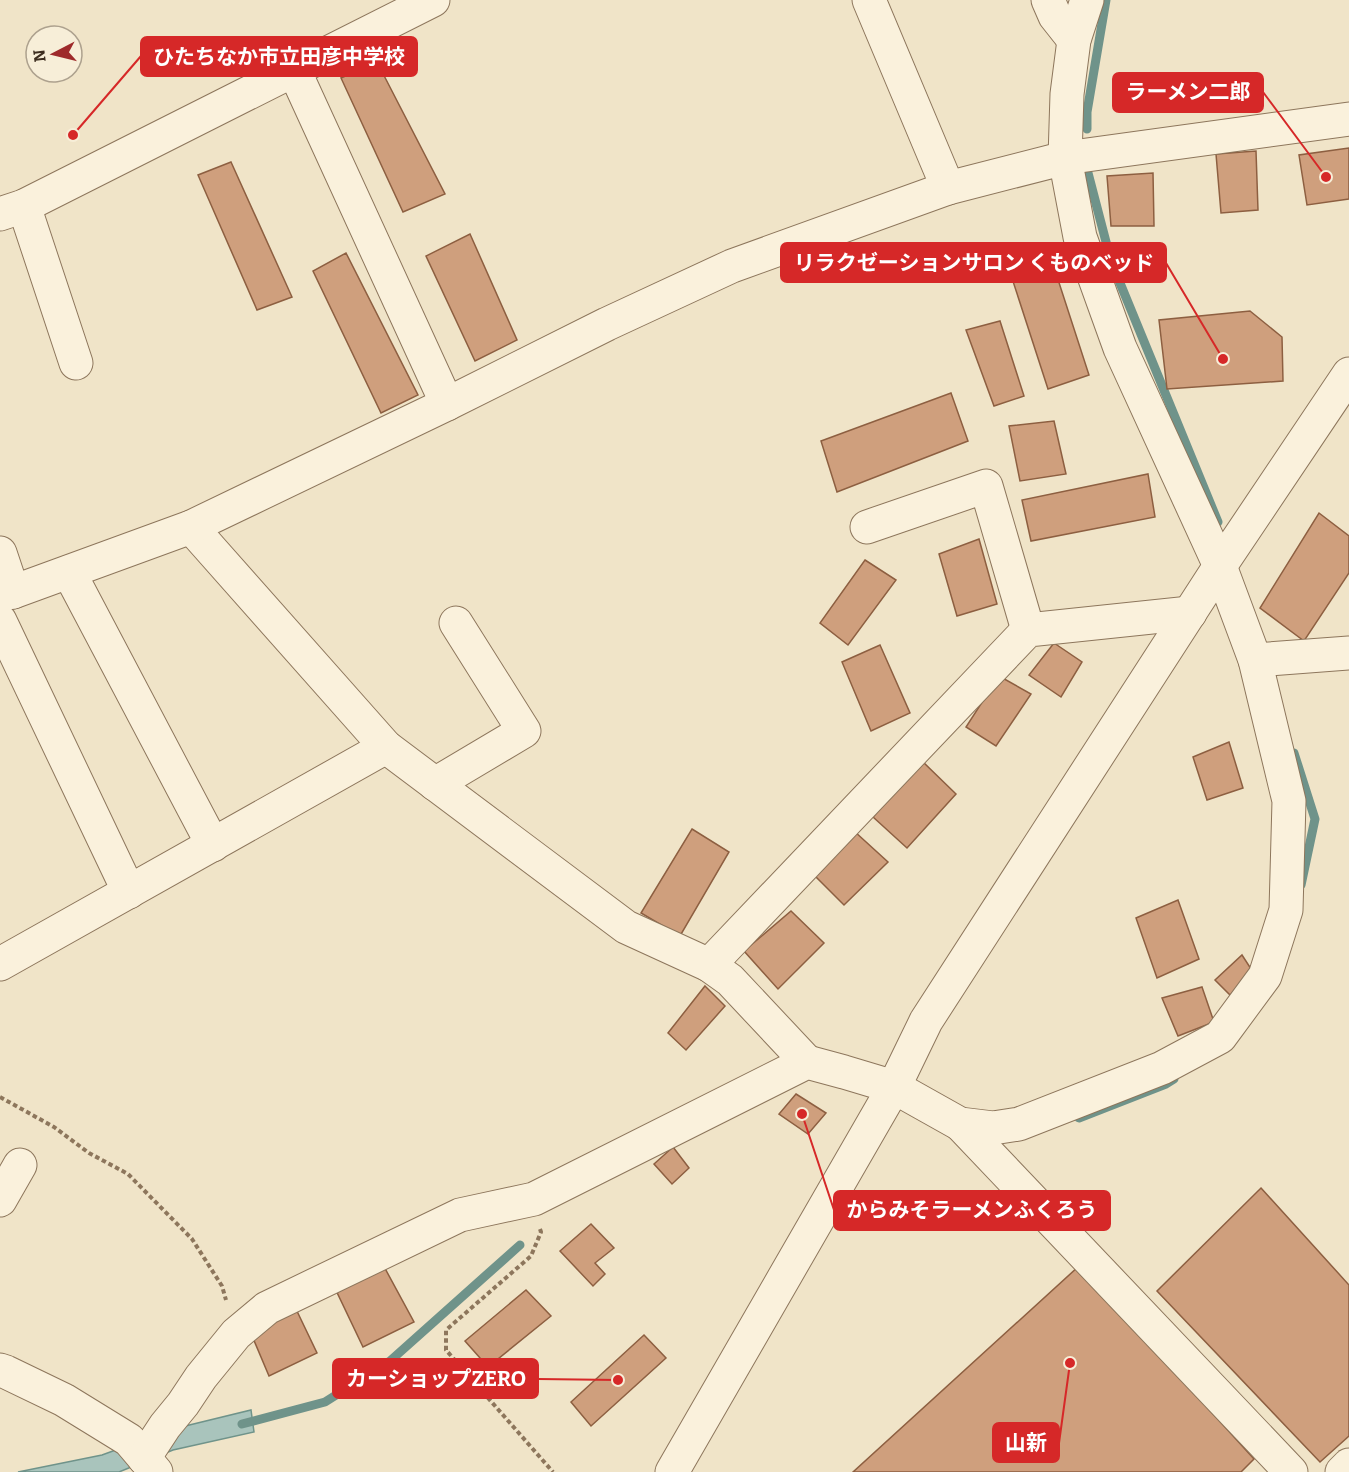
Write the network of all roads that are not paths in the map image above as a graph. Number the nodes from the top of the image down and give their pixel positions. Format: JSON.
{"nodes":[{"id":1,"x":433,"y":0,"type":"edge"},
{"id":2,"x":869,"y":0,"type":"edge"},
{"id":3,"x":1048,"y":0,"type":"edge"},
{"id":4,"x":1087,"y":0,"type":"edge"},
{"id":5,"x":1074,"y":40,"type":"junction"},
{"id":6,"x":294,"y":70,"type":"junction"},
{"id":7,"x":1349,"y":119,"type":"edge"},
{"id":8,"x":1065,"y":158,"type":"junction"},
{"id":9,"x":948,"y":188,"type":"junction"},
{"id":10,"x":12,"y":210,"type":"edge"},
{"id":11,"x":76,"y":363,"type":"dead end"},
{"id":12,"x":1349,"y":374,"type":"edge"},
{"id":13,"x":447,"y":404,"type":"junction"},
{"id":14,"x":190,"y":527,"type":"junction"},
{"id":15,"x":867,"y":527,"type":"dead end"},
{"id":16,"x":0,"y":553,"type":"edge"},
{"id":17,"x":1220,"y":566,"type":"junction"},
{"id":18,"x":69,"y":572,"type":"junction"},
{"id":19,"x":4,"y":603,"type":"edge"},
{"id":20,"x":1190,"y":613,"type":"junction"},
{"id":21,"x":456,"y":623,"type":"dead end"},
{"id":22,"x":1028,"y":630,"type":"junction"},
{"id":23,"x":1349,"y":653,"type":"edge"},
{"id":24,"x":1255,"y":660,"type":"junction"},
{"id":25,"x":387,"y":747,"type":"junction"},
{"id":26,"x":435,"y":784,"type":"junction"},
{"id":27,"x":213,"y":845,"type":"junction"},
{"id":28,"x":129,"y":892,"type":"junction"},
{"id":29,"x":0,"y":964,"type":"edge"},
{"id":30,"x":709,"y":965,"type":"junction"},
{"id":31,"x":807,"y":1062,"type":"junction"},
{"id":32,"x":894,"y":1087,"type":"junction"},
{"id":33,"x":960,"y":1124,"type":"junction"},
{"id":34,"x":20,"y":1165,"type":"dead end"},
{"id":35,"x":0,"y":1200,"type":"edge"},
{"id":36,"x":0,"y":1370,"type":"edge"},
{"id":37,"x":150,"y":1465,"type":"edge"},
{"id":38,"x":1349,"y":1465,"type":"edge"},
{"id":39,"x":672,"y":1472,"type":"edge"},
{"id":40,"x":1291,"y":1472,"type":"edge"},
{"id":41,"x":1342,"y":1472,"type":"edge"}],
"edges":[{"from":1,"to":6,"type":"street"},
{"from":2,"to":9,"type":"street"},
{"from":3,"to":5,"type":"street"},
{"from":4,"to":5,"type":"street"},
{"from":5,"to":8,"type":"street"},
{"from":6,"to":10,"type":"street"},
{"from":6,"to":13,"type":"street"},
{"from":7,"to":8,"type":"street"},
{"from":8,"to":9,"type":"street"},
{"from":8,"to":17,"type":"street"},
{"from":9,"to":13,"type":"street"},
{"from":10,"to":11,"type":"street"},
{"from":12,"to":17,"type":"street"},
{"from":13,"to":14,"type":"street"},
{"from":14,"to":18,"type":"street"},
{"from":14,"to":25,"type":"street"},
{"from":15,"to":22,"type":"street"},
{"from":16,"to":19,"type":"street"},
{"from":17,"to":20,"type":"street"},
{"from":17,"to":24,"type":"street"},
{"from":18,"to":19,"type":"street"},
{"from":18,"to":27,"type":"street"},
{"from":19,"to":28,"type":"street"},
{"from":20,"to":22,"type":"street"},
{"from":20,"to":32,"type":"street"},
{"from":21,"to":26,"type":"street"},
{"from":22,"to":30,"type":"street"},
{"from":23,"to":24,"type":"street"},
{"from":24,"to":33,"type":"street"},
{"from":25,"to":26,"type":"street"},
{"from":25,"to":27,"type":"street"},
{"from":26,"to":30,"type":"street"},
{"from":27,"to":28,"type":"street"},
{"from":28,"to":29,"type":"street"},
{"from":30,"to":31,"type":"street"},
{"from":31,"to":32,"type":"street"},
{"from":31,"to":37,"type":"street"},
{"from":32,"to":33,"type":"street"},
{"from":32,"to":39,"type":"street"},
{"from":33,"to":40,"type":"street"},
{"from":34,"to":35,"type":"street"},
{"from":36,"to":37,"type":"street"},
{"from":38,"to":41,"type":"street"}]}
